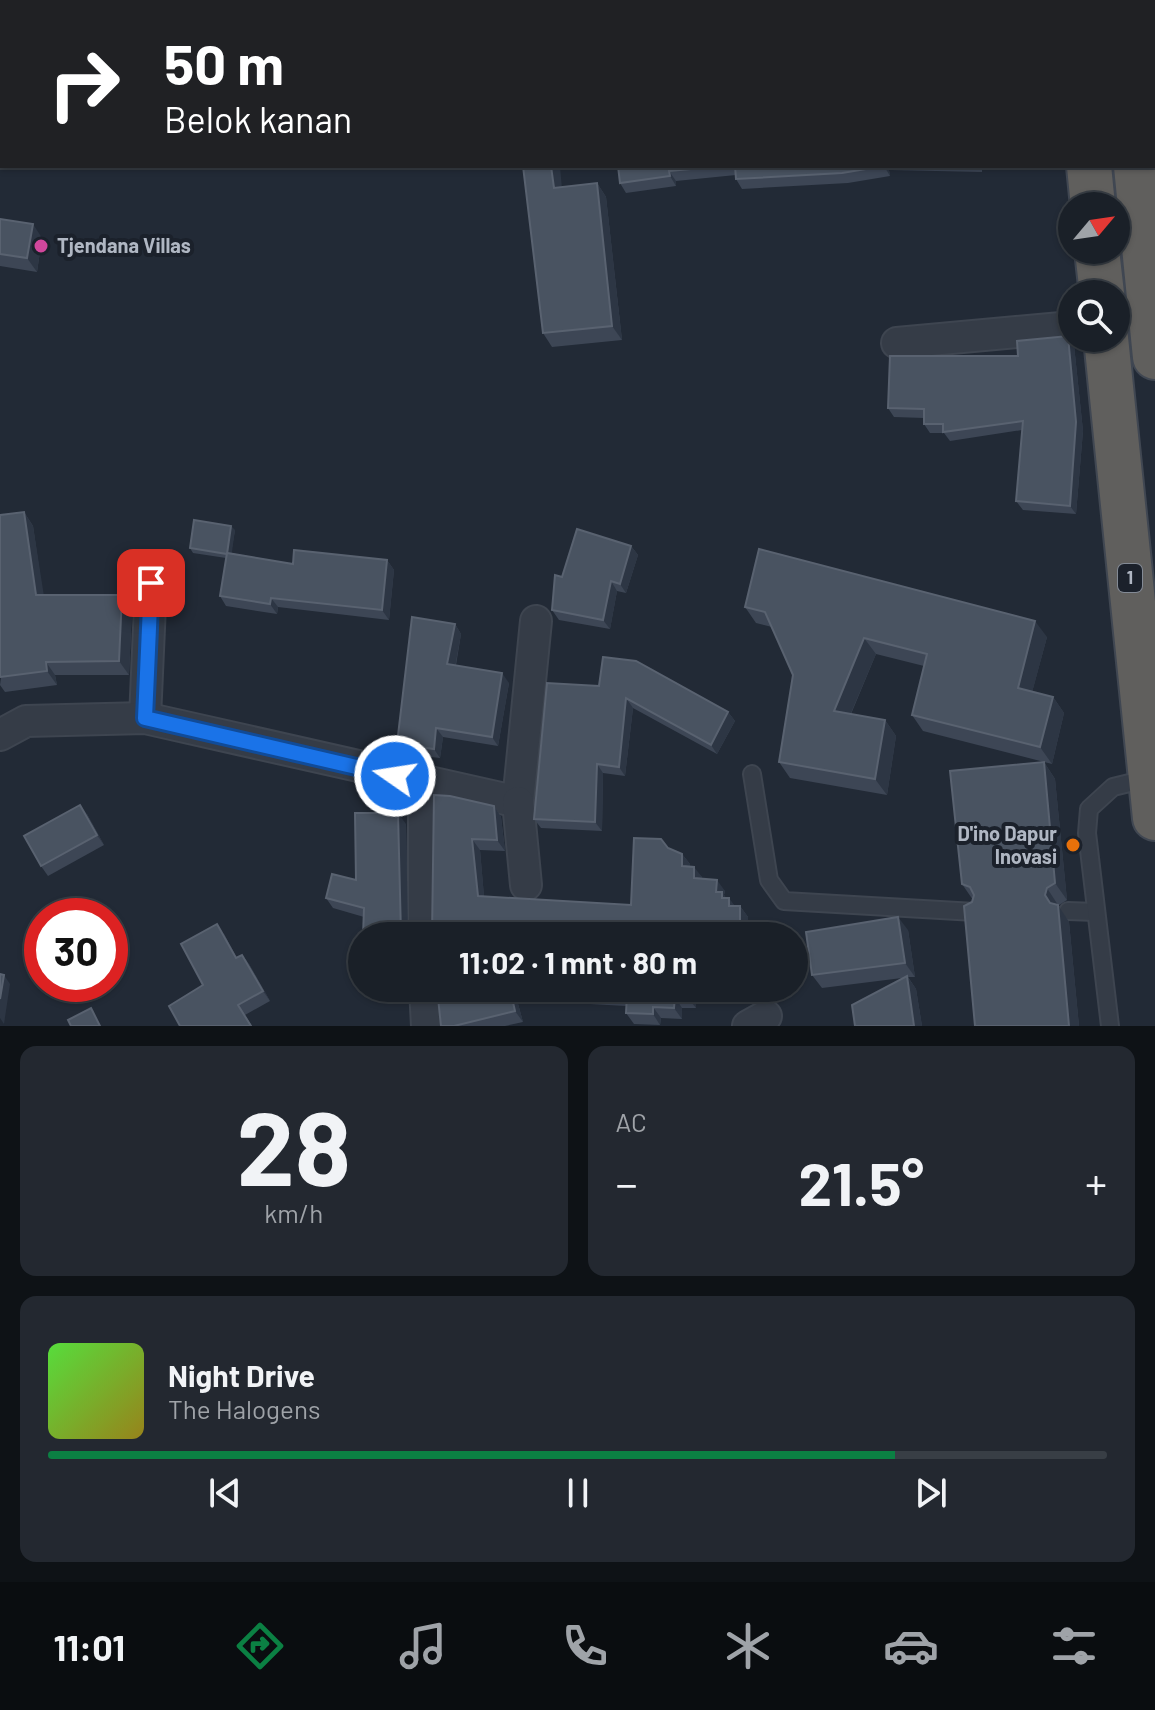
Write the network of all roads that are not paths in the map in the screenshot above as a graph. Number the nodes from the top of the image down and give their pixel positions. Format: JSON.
{"nodes":[{"id":1,"x":1089,"y":168,"type":"edge"},
{"id":2,"x":1136,"y":168,"type":"edge"},
{"id":3,"x":1092,"y":192,"type":"edge"},
{"id":4,"x":1058,"y":328,"type":"edge"},
{"id":5,"x":1154,"y":341,"type":"edge"},
{"id":6,"x":897,"y":343,"type":"dead end"},
{"id":7,"x":1107,"y":352,"type":"edge"},
{"id":8,"x":151,"y":583,"type":"dead end"},
{"id":9,"x":536,"y":621,"type":"dead end"},
{"id":10,"x":145,"y":718,"type":"junction"},
{"id":11,"x":0,"y":735,"type":"edge"},
{"id":12,"x":752,"y":774,"type":"dead end"},
{"id":13,"x":424,"y":783,"type":"junction"},
{"id":14,"x":1152,"y":798,"type":"edge"},
{"id":15,"x":518,"y":802,"type":"junction"},
{"id":16,"x":526,"y":885,"type":"dead end"},
{"id":17,"x":1068,"y":911,"type":"dead end"},
{"id":18,"x":975,"y":912,"type":"edge"},
{"id":19,"x":1096,"y":912,"type":"junction"},
{"id":20,"x":424,"y":922,"type":"edge"},
{"id":21,"x":426,"y":1002,"type":"edge"},
{"id":22,"x":427,"y":1026,"type":"edge"},
{"id":23,"x":1110,"y":1026,"type":"edge"}],
"edges":[{"from":1,"to":3,"type":"highway"},
{"from":2,"to":5,"type":"highway"},
{"from":4,"to":6,"type":"street"},
{"from":7,"to":14,"type":"highway","number":"1"},
{"from":8,"to":10,"type":"street"},
{"from":9,"to":15,"type":"street"},
{"from":10,"to":11,"type":"street"},
{"from":10,"to":13,"type":"street"},
{"from":12,"to":18,"type":"lane"},
{"from":13,"to":15,"type":"street"},
{"from":13,"to":20,"type":"street"},
{"from":14,"to":19,"type":"lane"},
{"from":15,"to":16,"type":"street"},
{"from":17,"to":19,"type":"lane"},
{"from":19,"to":23,"type":"lane"},
{"from":21,"to":22,"type":"street"}]}
